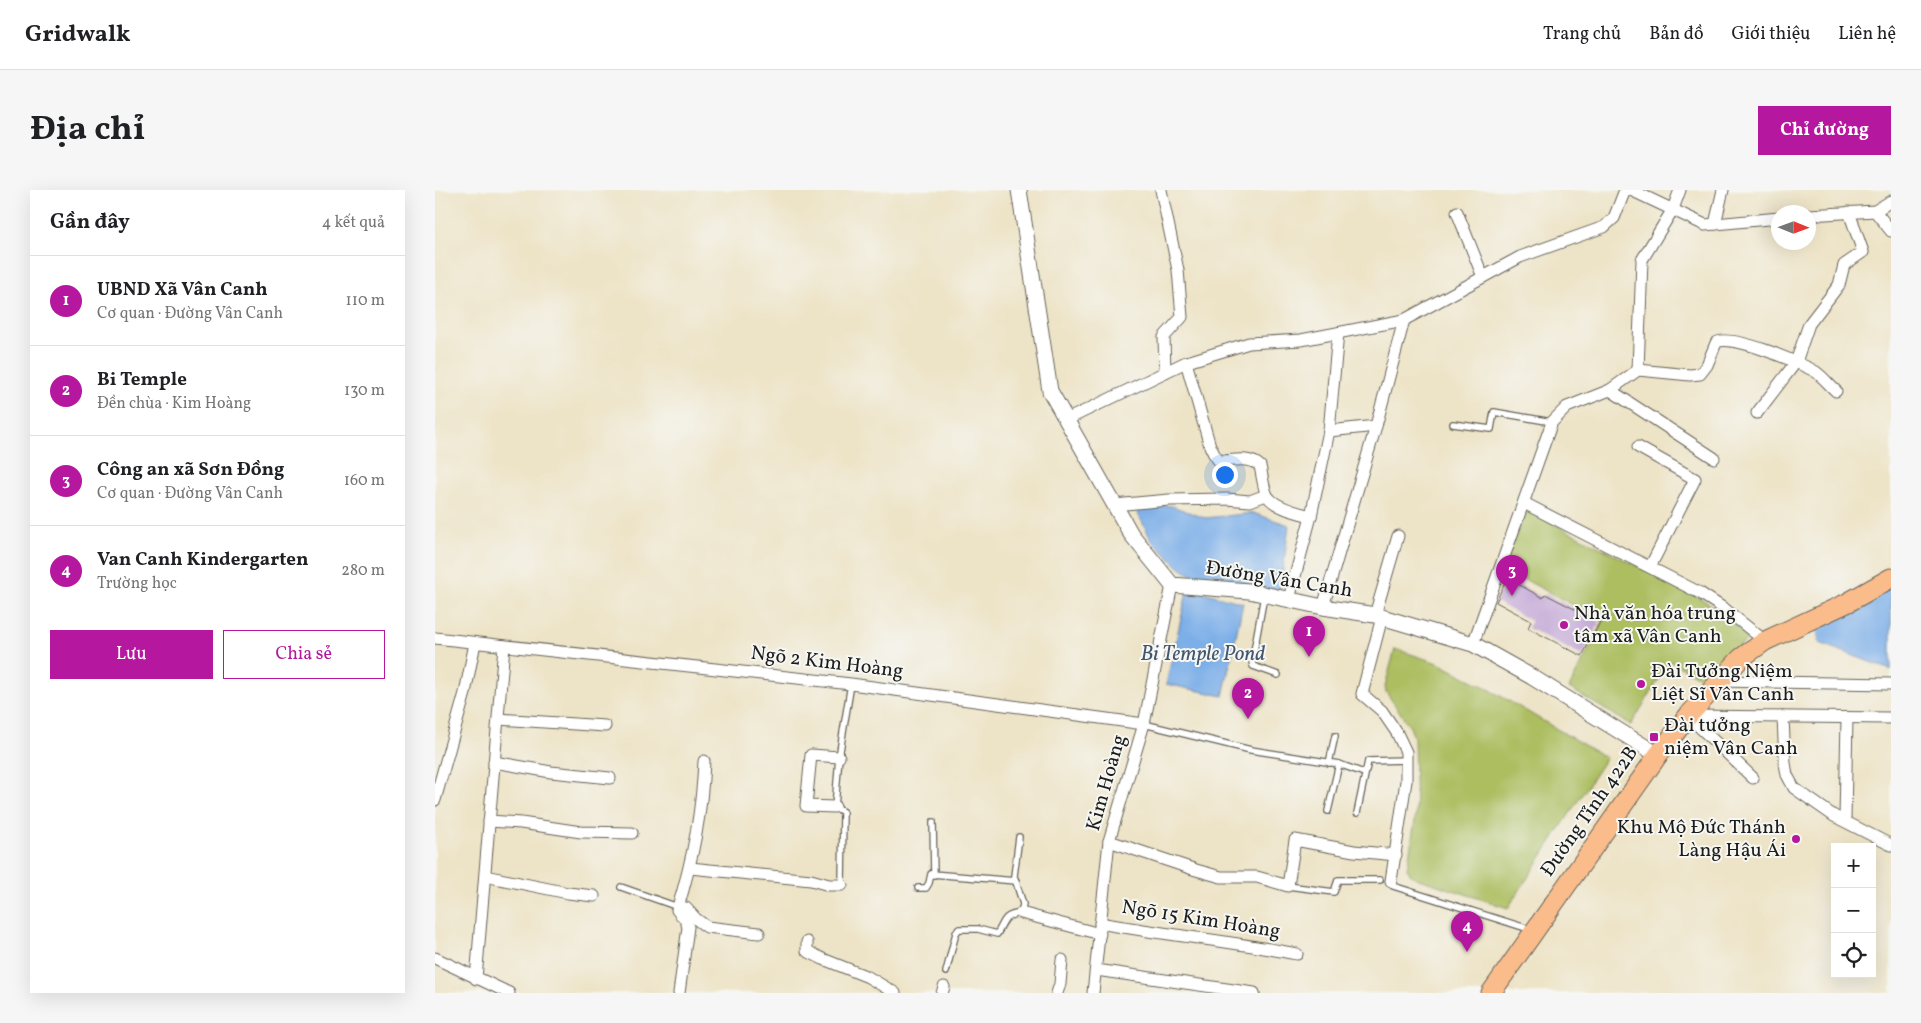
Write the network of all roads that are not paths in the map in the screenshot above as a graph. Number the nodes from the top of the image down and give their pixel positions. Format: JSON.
{"nodes":[{"id":1,"x":1019,"y":190,"type":"edge"},
{"id":2,"x":1161,"y":190,"type":"edge"},
{"id":3,"x":1625,"y":190,"type":"edge"},
{"id":4,"x":1631,"y":190,"type":"edge"},
{"id":5,"x":1680,"y":190,"type":"edge"},
{"id":6,"x":1723,"y":190,"type":"edge"},
{"id":7,"x":1891,"y":201,"type":"edge"},
{"id":8,"x":1673,"y":209,"type":"junction"},
{"id":9,"x":1875,"y":211,"type":"junction"},
{"id":10,"x":1457,"y":212,"type":"dead end"},
{"id":11,"x":1849,"y":212,"type":"junction"},
{"id":12,"x":1816,"y":215,"type":"edge"},
{"id":13,"x":1771,"y":219,"type":"edge"},
{"id":14,"x":1715,"y":224,"type":"junction"},
{"id":15,"x":1891,"y":231,"type":"edge"},
{"id":16,"x":1483,"y":277,"type":"junction"},
{"id":17,"x":1404,"y":320,"type":"junction"},
{"id":18,"x":1338,"y":333,"type":"junction"},
{"id":19,"x":1186,"y":362,"type":"junction"},
{"id":20,"x":1796,"y":362,"type":"junction"},
{"id":21,"x":1638,"y":370,"type":"junction"},
{"id":22,"x":1165,"y":372,"type":"junction"},
{"id":23,"x":1610,"y":390,"type":"junction"},
{"id":24,"x":1836,"y":392,"type":"dead end"},
{"id":25,"x":1757,"y":413,"type":"dead end"},
{"id":26,"x":1066,"y":420,"type":"junction"},
{"id":27,"x":1552,"y":422,"type":"junction"},
{"id":28,"x":1453,"y":424,"type":"dead end"},
{"id":29,"x":1376,"y":426,"type":"junction"},
{"id":30,"x":1329,"y":431,"type":"junction"},
{"id":31,"x":1638,"y":447,"type":"dead end"},
{"id":32,"x":1714,"y":458,"type":"dead end"},
{"id":33,"x":1266,"y":495,"type":"junction"},
{"id":34,"x":1524,"y":503,"type":"junction"},
{"id":35,"x":1114,"y":504,"type":"junction"},
{"id":36,"x":1311,"y":516,"type":"junction"},
{"id":37,"x":1399,"y":536,"type":"dead end"},
{"id":38,"x":1649,"y":567,"type":"junction"},
{"id":39,"x":1891,"y":578,"type":"edge"},
{"id":40,"x":1171,"y":585,"type":"junction"},
{"id":41,"x":1265,"y":594,"type":"junction"},
{"id":42,"x":1289,"y":599,"type":"junction"},
{"id":43,"x":1323,"y":607,"type":"junction"},
{"id":44,"x":1379,"y":616,"type":"junction"},
{"id":45,"x":435,"y":638,"type":"edge"},
{"id":46,"x":1765,"y":641,"type":"junction"},
{"id":47,"x":475,"y":643,"type":"junction"},
{"id":48,"x":1473,"y":644,"type":"junction"},
{"id":49,"x":504,"y":646,"type":"junction"},
{"id":50,"x":1278,"y":674,"type":"dead end"},
{"id":51,"x":1721,"y":681,"type":"junction"},
{"id":52,"x":851,"y":684,"type":"junction"},
{"id":53,"x":1891,"y":684,"type":"edge"},
{"id":54,"x":1688,"y":716,"type":"junction"},
{"id":55,"x":1783,"y":717,"type":"junction"},
{"id":56,"x":1847,"y":718,"type":"junction"},
{"id":57,"x":1891,"y":718,"type":"edge"},
{"id":58,"x":498,"y":719,"type":"junction"},
{"id":59,"x":1144,"y":724,"type":"junction"},
{"id":60,"x":605,"y":726,"type":"dead end"},
{"id":61,"x":1335,"y":736,"type":"dead end"},
{"id":62,"x":1658,"y":755,"type":"junction"},
{"id":63,"x":839,"y":757,"type":"junction"},
{"id":64,"x":1406,"y":760,"type":"junction"},
{"id":65,"x":704,"y":761,"type":"dead end"},
{"id":66,"x":494,"y":762,"type":"junction"},
{"id":67,"x":1329,"y":763,"type":"junction"},
{"id":68,"x":1339,"y":764,"type":"junction"},
{"id":69,"x":1364,"y":773,"type":"junction"},
{"id":70,"x":610,"y":778,"type":"dead end"},
{"id":71,"x":1753,"y":778,"type":"dead end"},
{"id":72,"x":435,"y":800,"type":"edge"},
{"id":73,"x":835,"y":807,"type":"junction"},
{"id":74,"x":1328,"y":810,"type":"dead end"},
{"id":75,"x":1357,"y":813,"type":"dead end"},
{"id":76,"x":1845,"y":820,"type":"junction"},
{"id":77,"x":489,"y":821,"type":"junction"},
{"id":78,"x":933,"y":822,"type":"dead end"},
{"id":79,"x":632,"y":833,"type":"dead end"},
{"id":80,"x":1019,"y":837,"type":"dead end"},
{"id":81,"x":1109,"y":841,"type":"junction"},
{"id":82,"x":1891,"y":845,"type":"edge"},
{"id":83,"x":1396,"y":855,"type":"junction"},
{"id":84,"x":690,"y":868,"type":"junction"},
{"id":85,"x":934,"y":874,"type":"junction"},
{"id":86,"x":485,"y":876,"type":"junction"},
{"id":87,"x":1016,"y":881,"type":"junction"},
{"id":88,"x":1386,"y":881,"type":"junction"},
{"id":89,"x":842,"y":885,"type":"joint"},
{"id":90,"x":1288,"y":886,"type":"junction"},
{"id":91,"x":621,"y":887,"type":"dead end"},
{"id":92,"x":918,"y":888,"type":"dead end"},
{"id":93,"x":594,"y":896,"type":"dead end"},
{"id":94,"x":678,"y":907,"type":"junction"},
{"id":95,"x":1021,"y":913,"type":"junction"},
{"id":96,"x":1100,"y":929,"type":"junction"},
{"id":97,"x":1535,"y":931,"type":"junction"},
{"id":98,"x":759,"y":933,"type":"dead end"},
{"id":99,"x":807,"y":942,"type":"dead end"},
{"id":100,"x":1297,"y":954,"type":"dead end"},
{"id":101,"x":435,"y":958,"type":"edge"},
{"id":102,"x":1062,"y":960,"type":"dead end"},
{"id":103,"x":1096,"y":970,"type":"junction"},
{"id":104,"x":946,"y":972,"type":"dead end"},
{"id":105,"x":476,"y":979,"type":"junction"},
{"id":106,"x":509,"y":993,"type":"edge"},
{"id":107,"x":679,"y":993,"type":"edge"},
{"id":108,"x":895,"y":993,"type":"edge"},
{"id":109,"x":1057,"y":993,"type":"edge"},
{"id":110,"x":1093,"y":993,"type":"edge"},
{"id":111,"x":1254,"y":993,"type":"edge"},
{"id":112,"x":1491,"y":993,"type":"edge"}],
"edges":[{"from":1,"to":26,"type":"street"},
{"from":2,"to":22,"type":"street"},
{"from":3,"to":16,"type":"street"},
{"from":4,"to":8,"type":"street"},
{"from":5,"to":8,"type":"street"},
{"from":6,"to":14,"type":"street"},
{"from":7,"to":9,"type":"street"},
{"from":8,"to":14,"type":"street"},
{"from":8,"to":21,"type":"street"},
{"from":9,"to":11,"type":"street"},
{"from":9,"to":15,"type":"street"},
{"from":10,"to":16,"type":"street"},
{"from":11,"to":12,"type":"street"},
{"from":11,"to":20,"type":"street"},
{"from":13,"to":14,"type":"street"},
{"from":16,"to":17,"type":"street"},
{"from":17,"to":18,"type":"street"},
{"from":17,"to":29,"type":"street"},
{"from":18,"to":19,"type":"street"},
{"from":18,"to":30,"type":"street"},
{"from":19,"to":22,"type":"street"},
{"from":19,"to":33,"type":"street"},
{"from":20,"to":21,"type":"street"},
{"from":20,"to":24,"type":"street"},
{"from":20,"to":25,"type":"street"},
{"from":21,"to":23,"type":"street"},
{"from":22,"to":26,"type":"street"},
{"from":23,"to":27,"type":"street"},
{"from":23,"to":32,"type":"street"},
{"from":26,"to":35,"type":"street"},
{"from":27,"to":28,"type":"lane"},
{"from":27,"to":34,"type":"street"},
{"from":29,"to":30,"type":"street"},
{"from":29,"to":43,"type":"street"},
{"from":30,"to":36,"type":"street"},
{"from":31,"to":38,"type":"street"},
{"from":33,"to":35,"type":"street"},
{"from":33,"to":36,"type":"street"},
{"from":34,"to":38,"type":"street"},
{"from":34,"to":48,"type":"street"},
{"from":35,"to":40,"type":"street"},
{"from":36,"to":42,"type":"street"},
{"from":37,"to":44,"type":"street"},
{"from":38,"to":46,"type":"street"},
{"from":39,"to":46,"type":"main road","name":"Đường Tỉnh 422B"},
{"from":40,"to":41,"type":"street","name":"Đường Vân Canh"},
{"from":40,"to":59,"type":"street","name":"Kim Hoàng"},
{"from":41,"to":42,"type":"street","name":"Đường Vân Canh"},
{"from":41,"to":50,"type":"lane"},
{"from":42,"to":43,"type":"street","name":"Đường Vân Canh"},
{"from":43,"to":44,"type":"street","name":"Đường Vân Canh"},
{"from":44,"to":48,"type":"street","name":"Đường Vân Canh"},
{"from":44,"to":64,"type":"street"},
{"from":45,"to":47,"type":"street","name":"Ngõ 2 Kim Hoàng"},
{"from":46,"to":51,"type":"main road","name":"Đường Tỉnh 422B"},
{"from":47,"to":49,"type":"street","name":"Ngõ 2 Kim Hoàng"},
{"from":47,"to":72,"type":"street"},
{"from":48,"to":62,"type":"street","name":"Đường Vân Canh"},
{"from":49,"to":52,"type":"street","name":"Ngõ 2 Kim Hoàng"},
{"from":49,"to":58,"type":"street"},
{"from":51,"to":53,"type":"street"},
{"from":51,"to":54,"type":"main road","name":"Đường Tỉnh 422B"},
{"from":52,"to":59,"type":"street","name":"Ngõ 2 Kim Hoàng"},
{"from":52,"to":63,"type":"lane"},
{"from":54,"to":55,"type":"street"},
{"from":54,"to":62,"type":"main road","name":"Đường Tỉnh 422B"},
{"from":54,"to":71,"type":"street"},
{"from":55,"to":56,"type":"street"},
{"from":55,"to":76,"type":"street"},
{"from":56,"to":57,"type":"street"},
{"from":56,"to":76,"type":"street"},
{"from":58,"to":60,"type":"street"},
{"from":58,"to":66,"type":"street"},
{"from":59,"to":67,"type":"lane"},
{"from":59,"to":81,"type":"street","name":"Kim Hoàng"},
{"from":61,"to":67,"type":"lane"},
{"from":62,"to":97,"type":"main road","name":"Đường Tỉnh 422B"},
{"from":63,"to":73,"type":"lane"},
{"from":63,"to":73,"type":"street"},
{"from":64,"to":69,"type":"lane"},
{"from":64,"to":83,"type":"street"},
{"from":65,"to":84,"type":"street"},
{"from":66,"to":70,"type":"street"},
{"from":66,"to":77,"type":"street"},
{"from":67,"to":68,"type":"lane"},
{"from":68,"to":69,"type":"lane"},
{"from":68,"to":74,"type":"lane"},
{"from":69,"to":75,"type":"lane"},
{"from":73,"to":89,"type":"lane"},
{"from":76,"to":82,"type":"street"},
{"from":77,"to":79,"type":"street"},
{"from":77,"to":86,"type":"street"},
{"from":78,"to":85,"type":"lane"},
{"from":80,"to":87,"type":"lane"},
{"from":81,"to":90,"type":"street"},
{"from":81,"to":96,"type":"street","name":"Kim Hoàng"},
{"from":83,"to":88,"type":"street"},
{"from":83,"to":90,"type":"street"},
{"from":84,"to":89,"type":"street"},
{"from":84,"to":94,"type":"street"},
{"from":85,"to":87,"type":"lane"},
{"from":85,"to":92,"type":"lane"},
{"from":86,"to":93,"type":"street"},
{"from":86,"to":105,"type":"street"},
{"from":87,"to":95,"type":"lane"},
{"from":88,"to":90,"type":"lane"},
{"from":88,"to":97,"type":"lane"},
{"from":91,"to":94,"type":"lane"},
{"from":94,"to":98,"type":"street"},
{"from":94,"to":107,"type":"street"},
{"from":95,"to":96,"type":"street","name":"Ngõ 15 Kim Hoàng"},
{"from":95,"to":104,"type":"lane"},
{"from":96,"to":100,"type":"street","name":"Ngõ 15 Kim Hoàng"},
{"from":96,"to":103,"type":"street","name":"Kim Hoàng"},
{"from":97,"to":112,"type":"main road","name":"Đường Tỉnh 422B"},
{"from":99,"to":108,"type":"street"},
{"from":101,"to":105,"type":"street"},
{"from":102,"to":109,"type":"street"},
{"from":103,"to":110,"type":"street","name":"Kim Hoàng"},
{"from":103,"to":111,"type":"street"},
{"from":105,"to":106,"type":"street"}]}
